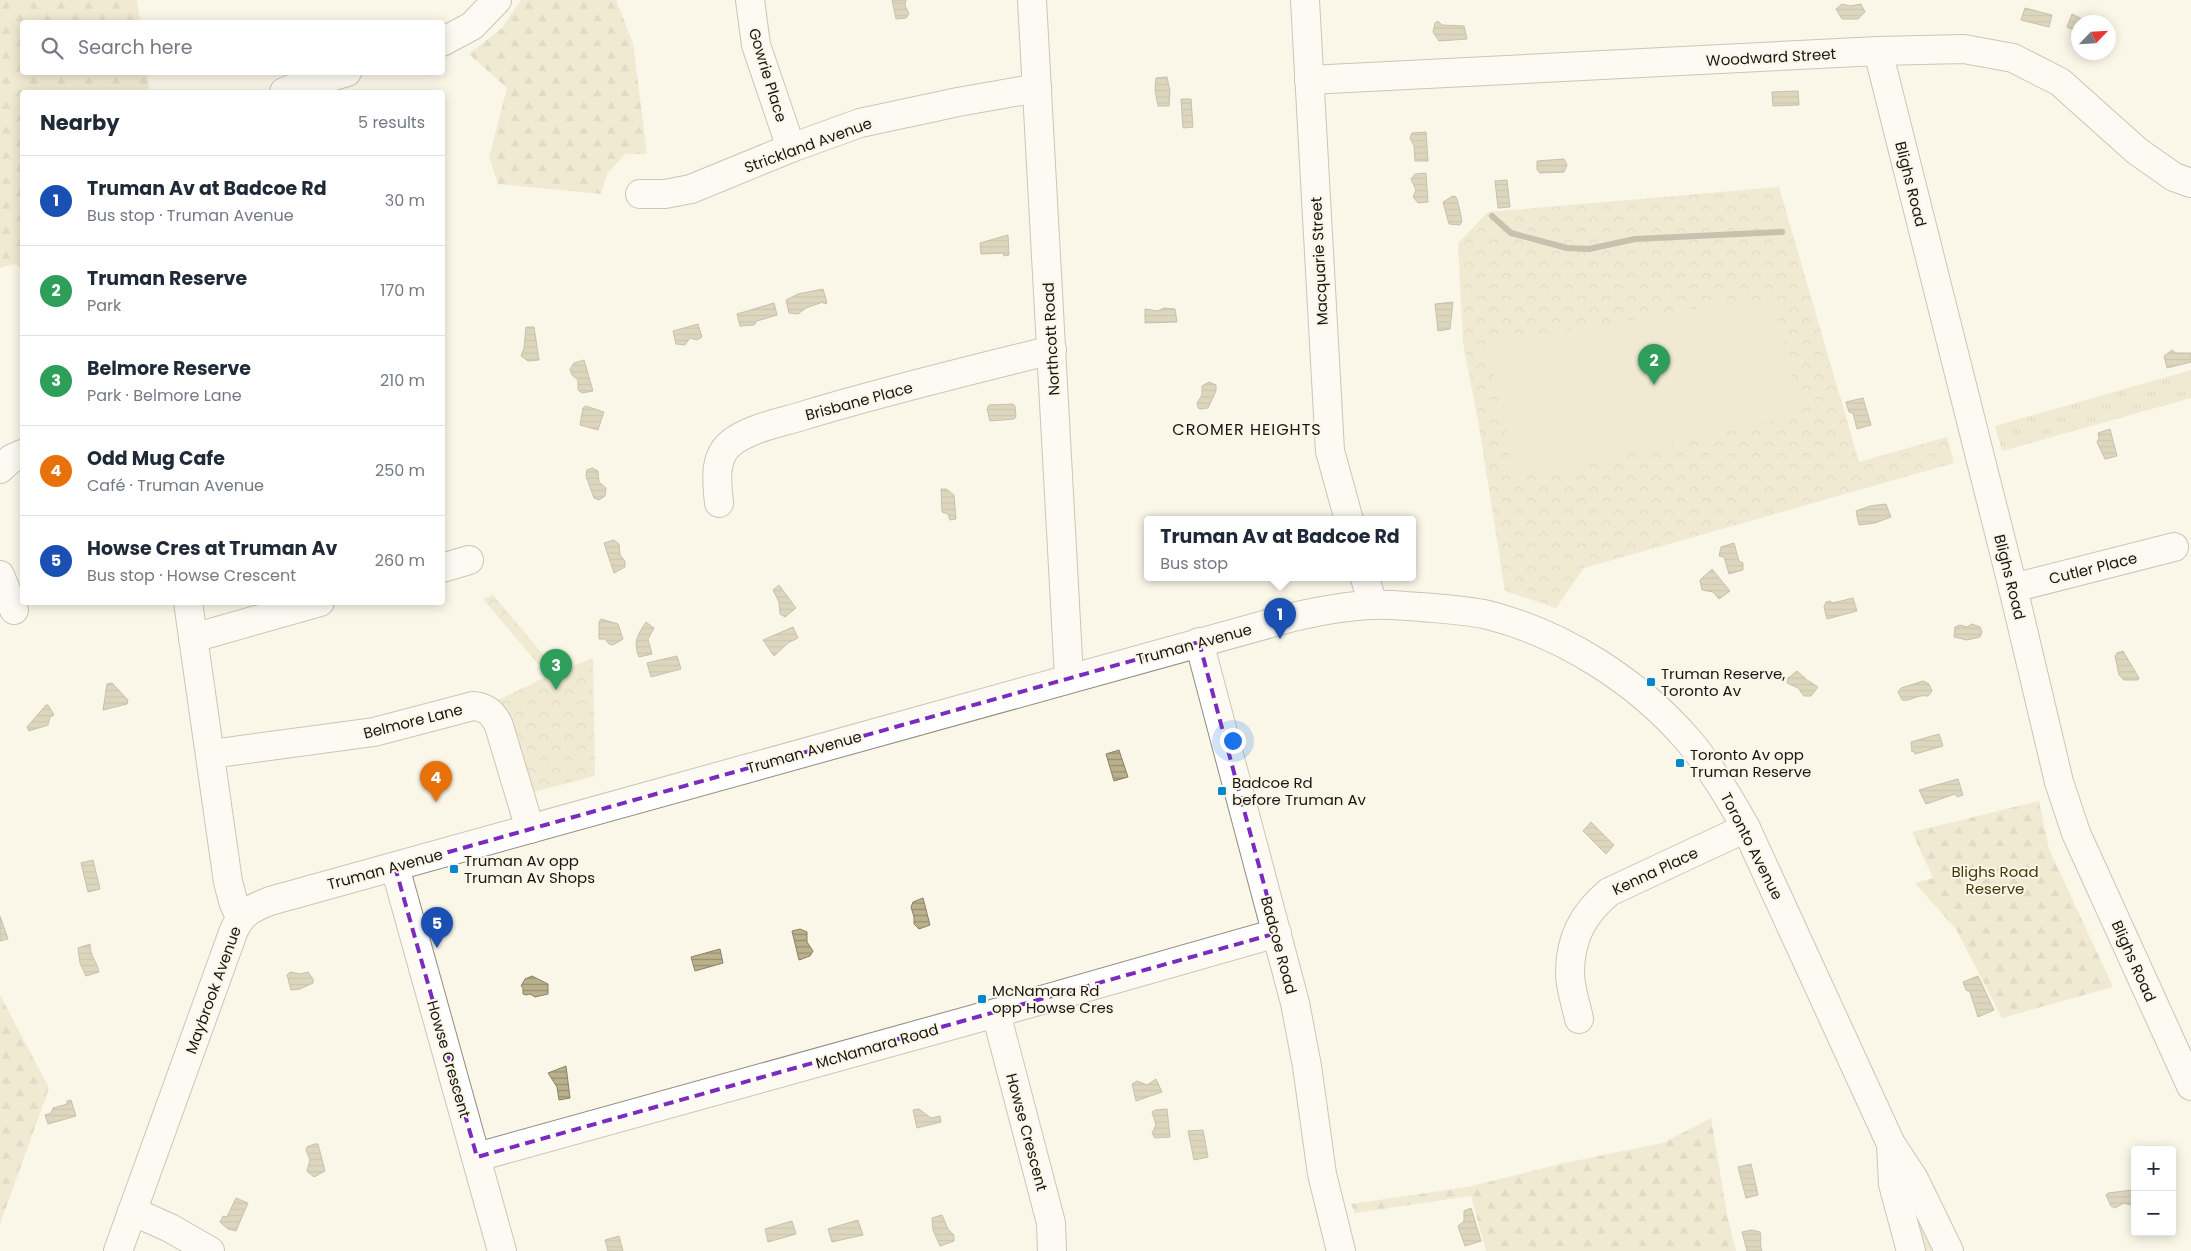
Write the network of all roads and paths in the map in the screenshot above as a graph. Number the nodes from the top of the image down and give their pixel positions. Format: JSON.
{"nodes":[{"id":1,"x":497,"y":0,"type":"edge"},
{"id":2,"x":750,"y":0,"type":"edge"},
{"id":3,"x":1032,"y":0,"type":"edge"},
{"id":4,"x":1305,"y":0,"type":"edge"},
{"id":5,"x":445,"y":40,"type":"edge"},
{"id":6,"x":1878,"y":52,"type":"junction"},
{"id":7,"x":337,"y":75,"type":"edge"},
{"id":8,"x":1309,"y":80,"type":"junction"},
{"id":9,"x":1037,"y":88,"type":"junction"},
{"id":10,"x":289,"y":90,"type":"edge"},
{"id":11,"x":791,"y":148,"type":"junction"},
{"id":12,"x":2191,"y":183,"type":"edge"},
{"id":13,"x":640,"y":194,"type":"dead end"},
{"id":14,"x":1052,"y":350,"type":"junction"},
{"id":15,"x":20,"y":455,"type":"edge"},
{"id":16,"x":0,"y":469,"type":"edge"},
{"id":17,"x":719,"y":503,"type":"dead end"},
{"id":18,"x":1348,"y":516,"type":"edge"},
{"id":19,"x":2174,"y":547,"type":"dead end"},
{"id":20,"x":469,"y":560,"type":"dead end"},
{"id":21,"x":445,"y":567,"type":"edge"},
{"id":22,"x":0,"y":575,"type":"edge"},
{"id":23,"x":1366,"y":581,"type":"edge"},
{"id":24,"x":2013,"y":588,"type":"junction"},
{"id":25,"x":188,"y":605,"type":"edge"},
{"id":26,"x":310,"y":605,"type":"edge"},
{"id":27,"x":1373,"y":605,"type":"junction"},
{"id":28,"x":14,"y":610,"type":"dead end"},
{"id":29,"x":194,"y":638,"type":"junction"},
{"id":30,"x":1199,"y":642,"type":"junction"},
{"id":31,"x":1069,"y":678,"type":"junction"},
{"id":32,"x":211,"y":754,"type":"junction"},
{"id":33,"x":1746,"y":828,"type":"junction"},
{"id":34,"x":530,"y":829,"type":"junction"},
{"id":35,"x":395,"y":867,"type":"junction"},
{"id":36,"x":240,"y":917,"type":"junction"},
{"id":37,"x":1277,"y":933,"type":"junction"},
{"id":38,"x":996,"y":1013,"type":"junction"},
{"id":39,"x":1579,"y":1019,"type":"dead end"},
{"id":40,"x":2191,"y":1086,"type":"edge"},
{"id":41,"x":1891,"y":1144,"type":"junction"},
{"id":42,"x":477,"y":1157,"type":"junction"},
{"id":43,"x":132,"y":1211,"type":"junction"},
{"id":44,"x":118,"y":1251,"type":"edge"},
{"id":45,"x":210,"y":1251,"type":"edge"},
{"id":46,"x":502,"y":1251,"type":"edge"},
{"id":47,"x":1052,"y":1251,"type":"edge"},
{"id":48,"x":1340,"y":1251,"type":"edge"},
{"id":49,"x":1911,"y":1251,"type":"edge"},
{"id":50,"x":1949,"y":1251,"type":"edge"}],
"edges":[{"from":1,"to":5,"type":"street"},
{"from":2,"to":11,"type":"street","name":"Gowrie Place"},
{"from":3,"to":9,"type":"street","name":"Northcott Road"},
{"from":4,"to":8,"type":"street","name":"Macquarie Street"},
{"from":6,"to":8,"type":"street","name":"Woodward Street"},
{"from":6,"to":12,"type":"street","name":"Woodward Street"},
{"from":6,"to":24,"type":"street","name":"Blighs Road"},
{"from":7,"to":10,"type":"street"},
{"from":8,"to":18,"type":"street","name":"Macquarie Street"},
{"from":9,"to":11,"type":"street","name":"Strickland Avenue"},
{"from":9,"to":14,"type":"street","name":"Northcott Road"},
{"from":11,"to":13,"type":"street","name":"Strickland Avenue"},
{"from":14,"to":17,"type":"street","name":"Brisbane Place"},
{"from":14,"to":31,"type":"street","name":"Northcott Road"},
{"from":15,"to":16,"type":"street"},
{"from":19,"to":24,"type":"street","name":"Cutler Place"},
{"from":20,"to":21,"type":"street"},
{"from":22,"to":28,"type":"street"},
{"from":23,"to":27,"type":"street"},
{"from":24,"to":40,"type":"street","name":"Blighs Road"},
{"from":25,"to":29,"type":"street","name":"Maybrook Avenue"},
{"from":26,"to":29,"type":"street"},
{"from":27,"to":30,"type":"street","name":"Truman Avenue"},
{"from":27,"to":33,"type":"street","name":"Toronto Avenue"},
{"from":29,"to":32,"type":"street","name":"Maybrook Avenue"},
{"from":30,"to":31,"type":"street","name":"Truman Avenue"},
{"from":30,"to":37,"type":"street","name":"Badcoe Road"},
{"from":31,"to":34,"type":"street","name":"Truman Avenue"},
{"from":32,"to":34,"type":"street","name":"Belmore Lane"},
{"from":32,"to":36,"type":"street","name":"Maybrook Avenue"},
{"from":33,"to":39,"type":"street","name":"Kenna Place"},
{"from":33,"to":41,"type":"street","name":"Toronto Avenue"},
{"from":34,"to":35,"type":"street","name":"Truman Avenue"},
{"from":35,"to":36,"type":"street","name":"Truman Avenue"},
{"from":35,"to":42,"type":"street","name":"Howse Crescent"},
{"from":36,"to":43,"type":"street","name":"Maybrook Avenue"},
{"from":37,"to":38,"type":"street","name":"McNamara Road"},
{"from":37,"to":48,"type":"street","name":"Badcoe Road"},
{"from":38,"to":42,"type":"street","name":"McNamara Road"},
{"from":38,"to":47,"type":"street","name":"Howse Crescent"},
{"from":41,"to":49,"type":"street","name":"Toronto Avenue"},
{"from":41,"to":50,"type":"street","name":"Toronto Avenue"},
{"from":42,"to":46,"type":"street","name":"Howse Crescent"},
{"from":43,"to":44,"type":"street","name":"Maybrook Avenue"},
{"from":43,"to":45,"type":"street"}]}
